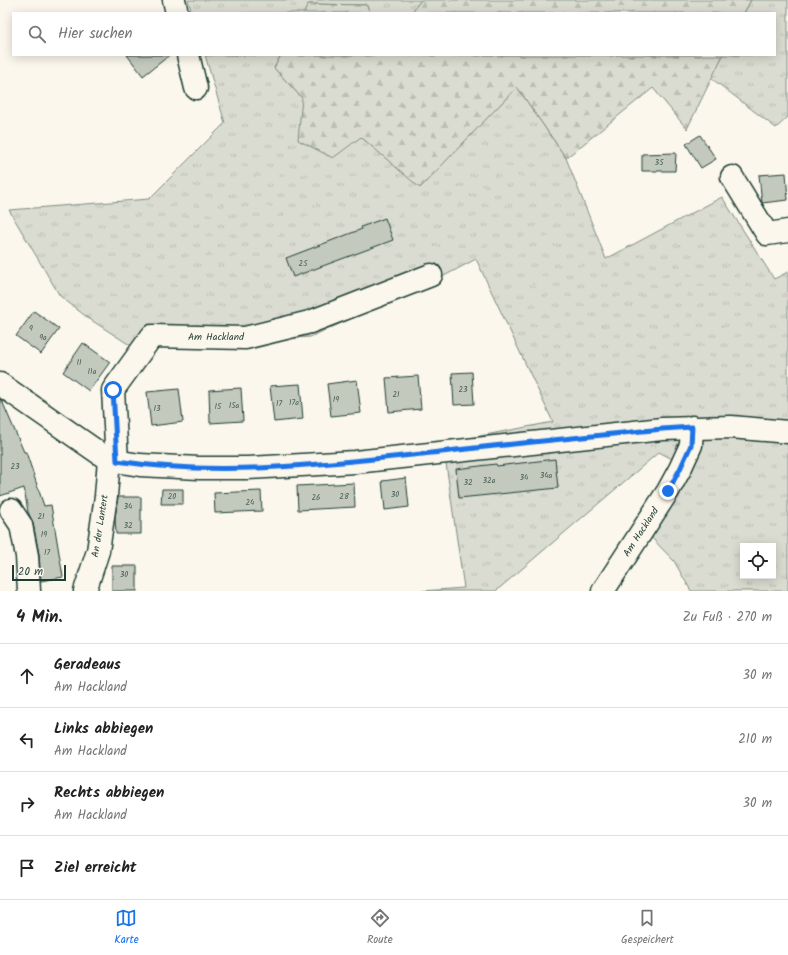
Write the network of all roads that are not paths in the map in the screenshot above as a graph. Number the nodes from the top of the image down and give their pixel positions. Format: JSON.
{"nodes":[{"id":1,"x":174,"y":0,"type":"edge"},
{"id":2,"x":177,"y":12,"type":"edge"},
{"id":3,"x":188,"y":56,"type":"edge"},
{"id":4,"x":196,"y":88,"type":"dead end"},
{"id":5,"x":732,"y":177,"type":"dead end"},
{"id":6,"x":788,"y":231,"type":"edge"},
{"id":7,"x":432,"y":275,"type":"dead end"},
{"id":8,"x":0,"y":384,"type":"edge"},
{"id":9,"x":692,"y":427,"type":"junction"},
{"id":10,"x":788,"y":432,"type":"edge"},
{"id":11,"x":113,"y":461,"type":"junction"},
{"id":12,"x":11,"y":510,"type":"dead end"},
{"id":13,"x":29,"y":591,"type":"edge"},
{"id":14,"x":85,"y":591,"type":"edge"},
{"id":15,"x":603,"y":591,"type":"edge"}],
"edges":[{"from":1,"to":2,"type":"street"},
{"from":3,"to":4,"type":"street"},
{"from":5,"to":6,"type":"street"},
{"from":7,"to":11,"type":"street","name":"Am Hackland"},
{"from":8,"to":11,"type":"street"},
{"from":9,"to":10,"type":"street"},
{"from":9,"to":11,"type":"street"},
{"from":9,"to":15,"type":"street","name":"Am Hackland"},
{"from":11,"to":14,"type":"street","name":"An der Lantert"},
{"from":12,"to":13,"type":"street"}]}
